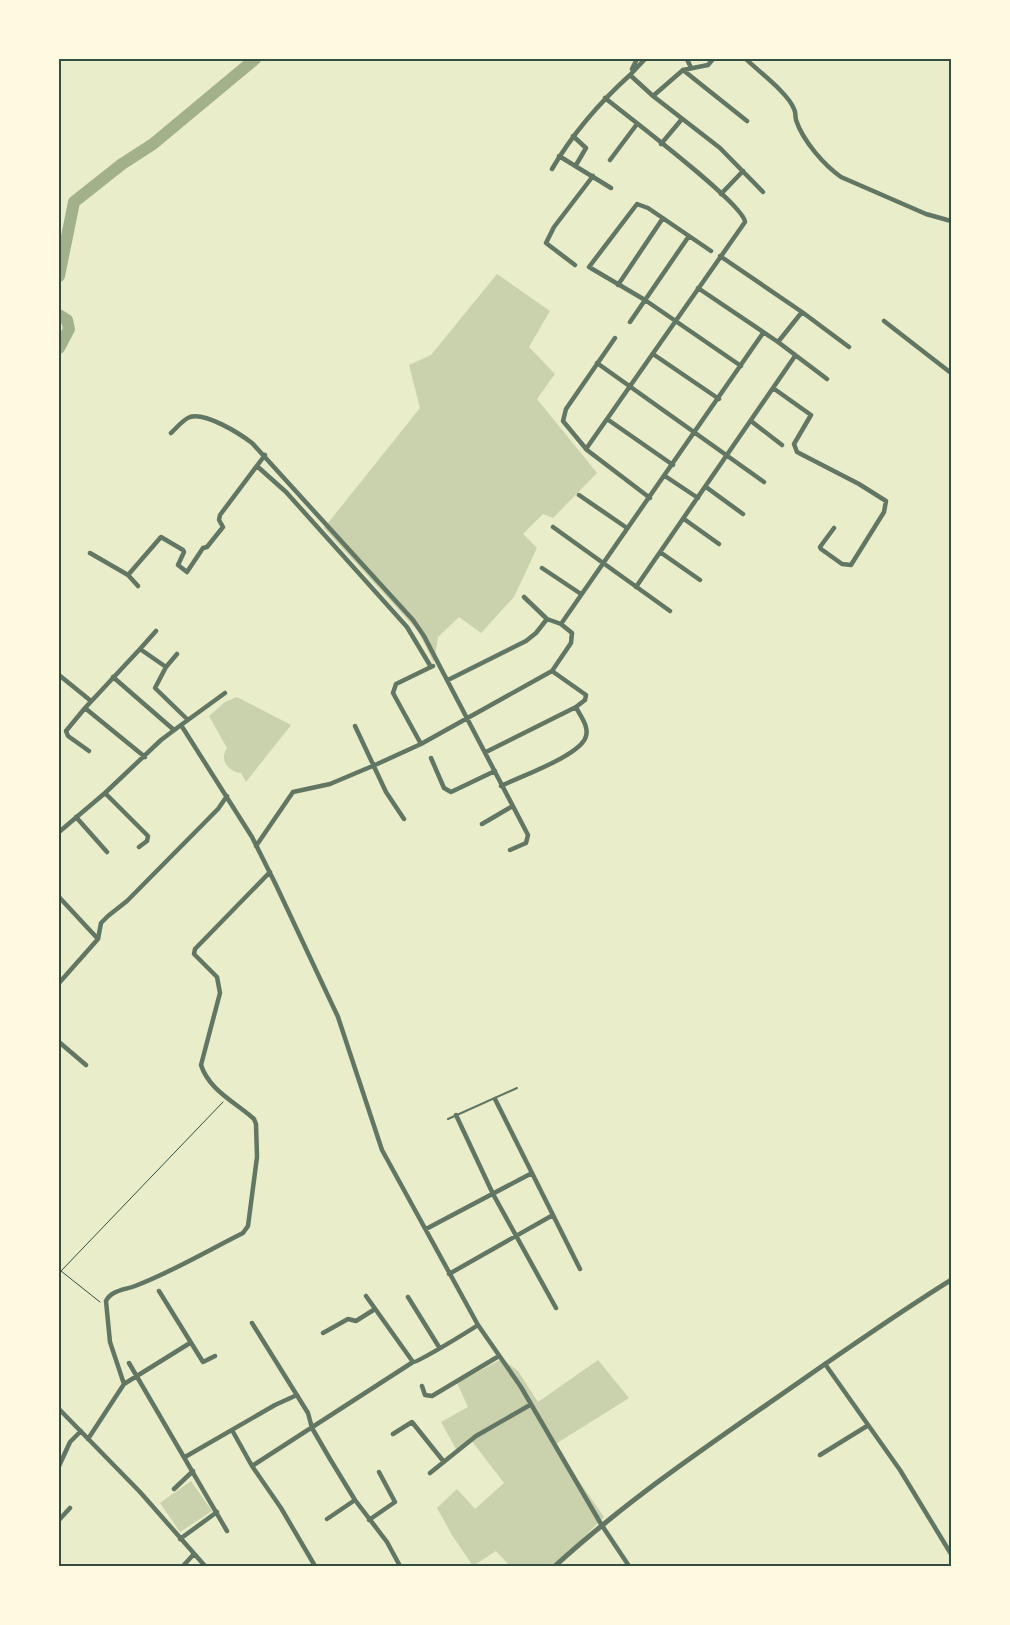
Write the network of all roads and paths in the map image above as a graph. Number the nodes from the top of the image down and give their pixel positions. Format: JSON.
{"nodes":[{"id":1,"x":637,"y":59,"type":"edge"},
{"id":2,"x":644,"y":59,"type":"edge"},
{"id":3,"x":687,"y":59,"type":"edge"},
{"id":4,"x":713,"y":59,"type":"edge"},
{"id":5,"x":746,"y":59,"type":"edge"},
{"id":6,"x":691,"y":68,"type":"junction"},
{"id":7,"x":684,"y":70,"type":"junction"},
{"id":8,"x":630,"y":74,"type":"junction"},
{"id":9,"x":653,"y":96,"type":"junction"},
{"id":10,"x":604,"y":98,"type":"junction"},
{"id":11,"x":682,"y":119,"type":"junction"},
{"id":12,"x":747,"y":120,"type":"dead end"},
{"id":13,"x":637,"y":124,"type":"junction"},
{"id":14,"x":573,"y":136,"type":"junction"},
{"id":15,"x":661,"y":144,"type":"junction"},
{"id":16,"x":560,"y":156,"type":"junction"},
{"id":17,"x":610,"y":160,"type":"dead end"},
{"id":18,"x":576,"y":165,"type":"junction"},
{"id":19,"x":552,"y":169,"type":"dead end"},
{"id":20,"x":742,"y":171,"type":"junction"},
{"id":21,"x":593,"y":176,"type":"junction"},
{"id":22,"x":611,"y":188,"type":"dead end"},
{"id":23,"x":763,"y":192,"type":"dead end"},
{"id":24,"x":722,"y":194,"type":"junction"},
{"id":25,"x":663,"y":218,"type":"junction"},
{"id":26,"x":951,"y":221,"type":"edge"},
{"id":27,"x":689,"y":236,"type":"junction"},
{"id":28,"x":711,"y":251,"type":"dead end"},
{"id":29,"x":720,"y":256,"type":"junction"},
{"id":30,"x":575,"y":265,"type":"dead end"},
{"id":31,"x":618,"y":285,"type":"junction"},
{"id":32,"x":698,"y":288,"type":"junction"},
{"id":33,"x":645,"y":300,"type":"junction"},
{"id":34,"x":802,"y":312,"type":"junction"},
{"id":35,"x":676,"y":321,"type":"junction"},
{"id":36,"x":884,"y":321,"type":"dead end"},
{"id":37,"x":630,"y":322,"type":"dead end"},
{"id":38,"x":764,"y":333,"type":"junction"},
{"id":39,"x":615,"y":338,"type":"dead end"},
{"id":40,"x":778,"y":342,"type":"junction"},
{"id":41,"x":849,"y":347,"type":"dead end"},
{"id":42,"x":653,"y":354,"type":"junction"},
{"id":43,"x":796,"y":356,"type":"junction"},
{"id":44,"x":597,"y":363,"type":"junction"},
{"id":45,"x":742,"y":366,"type":"junction"},
{"id":46,"x":951,"y":373,"type":"edge"},
{"id":47,"x":827,"y":379,"type":"dead end"},
{"id":48,"x":630,"y":386,"type":"junction"},
{"id":49,"x":773,"y":388,"type":"junction"},
{"id":50,"x":718,"y":399,"type":"junction"},
{"id":51,"x":607,"y":419,"type":"junction"},
{"id":52,"x":751,"y":421,"type":"junction"},
{"id":53,"x":172,"y":433,"type":"dead end"},
{"id":54,"x":695,"y":433,"type":"junction"},
{"id":55,"x":782,"y":445,"type":"dead end"},
{"id":56,"x":586,"y":449,"type":"junction"},
{"id":57,"x":727,"y":454,"type":"junction"},
{"id":58,"x":265,"y":455,"type":"junction"},
{"id":59,"x":673,"y":465,"type":"junction"},
{"id":60,"x":258,"y":467,"type":"junction"},
{"id":61,"x":666,"y":476,"type":"junction"},
{"id":62,"x":764,"y":482,"type":"dead end"},
{"id":63,"x":706,"y":487,"type":"junction"},
{"id":64,"x":579,"y":495,"type":"dead end"},
{"id":65,"x":650,"y":498,"type":"junction"},
{"id":66,"x":698,"y":498,"type":"junction"},
{"id":67,"x":743,"y":514,"type":"dead end"},
{"id":68,"x":684,"y":519,"type":"junction"},
{"id":69,"x":553,"y":527,"type":"dead end"},
{"id":70,"x":627,"y":528,"type":"junction"},
{"id":71,"x":834,"y":528,"type":"dead end"},
{"id":72,"x":719,"y":544,"type":"dead end"},
{"id":73,"x":660,"y":552,"type":"junction"},
{"id":74,"x":90,"y":553,"type":"dead end"},
{"id":75,"x":604,"y":562,"type":"junction"},
{"id":76,"x":542,"y":568,"type":"dead end"},
{"id":77,"x":128,"y":575,"type":"junction"},
{"id":78,"x":700,"y":580,"type":"dead end"},
{"id":79,"x":138,"y":586,"type":"dead end"},
{"id":80,"x":636,"y":587,"type":"junction"},
{"id":81,"x":581,"y":594,"type":"junction"},
{"id":82,"x":524,"y":597,"type":"dead end"},
{"id":83,"x":670,"y":611,"type":"dead end"},
{"id":84,"x":547,"y":619,"type":"junction"},
{"id":85,"x":561,"y":624,"type":"junction"},
{"id":86,"x":156,"y":631,"type":"dead end"},
{"id":87,"x":140,"y":649,"type":"junction"},
{"id":88,"x":177,"y":654,"type":"dead end"},
{"id":89,"x":439,"y":664,"type":"junction"},
{"id":90,"x":166,"y":667,"type":"junction"},
{"id":91,"x":431,"y":667,"type":"junction"},
{"id":92,"x":552,"y":671,"type":"junction"},
{"id":93,"x":59,"y":675,"type":"edge"},
{"id":94,"x":113,"y":677,"type":"junction"},
{"id":95,"x":448,"y":680,"type":"junction"},
{"id":96,"x":225,"y":693,"type":"dead end"},
{"id":97,"x":91,"y":702,"type":"junction"},
{"id":98,"x":85,"y":708,"type":"junction"},
{"id":99,"x":576,"y":708,"type":"junction"},
{"id":100,"x":468,"y":718,"type":"junction"},
{"id":101,"x":188,"y":720,"type":"junction"},
{"id":102,"x":181,"y":725,"type":"junction"},
{"id":103,"x":355,"y":726,"type":"dead end"},
{"id":104,"x":174,"y":730,"type":"junction"},
{"id":105,"x":421,"y":744,"type":"junction"},
{"id":106,"x":89,"y":751,"type":"dead end"},
{"id":107,"x":486,"y":752,"type":"junction"},
{"id":108,"x":145,"y":757,"type":"junction"},
{"id":109,"x":430,"y":758,"type":"dead end"},
{"id":110,"x":375,"y":765,"type":"junction"},
{"id":111,"x":495,"y":771,"type":"junction"},
{"id":112,"x":501,"y":786,"type":"junction"},
{"id":113,"x":105,"y":793,"type":"junction"},
{"id":114,"x":227,"y":796,"type":"junction"},
{"id":115,"x":511,"y":807,"type":"junction"},
{"id":116,"x":76,"y":817,"type":"junction"},
{"id":117,"x":404,"y":819,"type":"dead end"},
{"id":118,"x":482,"y":824,"type":"dead end"},
{"id":119,"x":59,"y":832,"type":"edge"},
{"id":120,"x":256,"y":846,"type":"junction"},
{"id":121,"x":139,"y":847,"type":"dead end"},
{"id":122,"x":510,"y":850,"type":"dead end"},
{"id":123,"x":107,"y":852,"type":"dead end"},
{"id":124,"x":270,"y":872,"type":"junction"},
{"id":125,"x":59,"y":897,"type":"edge"},
{"id":126,"x":98,"y":939,"type":"junction"},
{"id":127,"x":59,"y":983,"type":"edge"},
{"id":128,"x":59,"y":1042,"type":"edge"},
{"id":129,"x":86,"y":1065,"type":"dead end"},
{"id":130,"x":517,"y":1088,"type":"dead end"},
{"id":131,"x":227,"y":1098,"type":"junction"},
{"id":132,"x":495,"y":1099,"type":"junction"},
{"id":133,"x":456,"y":1115,"type":"junction"},
{"id":134,"x":448,"y":1119,"type":"dead end"},
{"id":135,"x":532,"y":1173,"type":"junction"},
{"id":136,"x":493,"y":1194,"type":"junction"},
{"id":137,"x":553,"y":1215,"type":"junction"},
{"id":138,"x":426,"y":1229,"type":"junction"},
{"id":139,"x":515,"y":1236,"type":"junction"},
{"id":140,"x":580,"y":1269,"type":"dead end"},
{"id":141,"x":449,"y":1274,"type":"junction"},
{"id":142,"x":951,"y":1280,"type":"edge"},
{"id":143,"x":159,"y":1291,"type":"dead end"},
{"id":144,"x":366,"y":1296,"type":"dead end"},
{"id":145,"x":408,"y":1297,"type":"dead end"},
{"id":146,"x":106,"y":1305,"type":"junction"},
{"id":147,"x":375,"y":1308,"type":"junction"},
{"id":148,"x":556,"y":1308,"type":"dead end"},
{"id":149,"x":252,"y":1323,"type":"dead end"},
{"id":150,"x":478,"y":1325,"type":"junction"},
{"id":151,"x":323,"y":1333,"type":"dead end"},
{"id":152,"x":190,"y":1343,"type":"junction"},
{"id":153,"x":439,"y":1347,"type":"junction"},
{"id":154,"x":215,"y":1356,"type":"dead end"},
{"id":155,"x":499,"y":1356,"type":"junction"},
{"id":156,"x":413,"y":1362,"type":"junction"},
{"id":157,"x":128,"y":1363,"type":"dead end"},
{"id":158,"x":824,"y":1364,"type":"junction"},
{"id":159,"x":137,"y":1375,"type":"junction"},
{"id":160,"x":124,"y":1384,"type":"junction"},
{"id":161,"x":422,"y":1386,"type":"dead end"},
{"id":162,"x":297,"y":1395,"type":"junction"},
{"id":163,"x":530,"y":1405,"type":"junction"},
{"id":164,"x":59,"y":1409,"type":"edge"},
{"id":165,"x":867,"y":1426,"type":"junction"},
{"id":166,"x":312,"y":1428,"type":"junction"},
{"id":167,"x":232,"y":1430,"type":"junction"},
{"id":168,"x":81,"y":1431,"type":"junction"},
{"id":169,"x":393,"y":1434,"type":"dead end"},
{"id":170,"x":88,"y":1439,"type":"junction"},
{"id":171,"x":59,"y":1451,"type":"edge"},
{"id":172,"x":64,"y":1455,"type":"junction"},
{"id":173,"x":820,"y":1455,"type":"dead end"},
{"id":174,"x":185,"y":1457,"type":"junction"},
{"id":175,"x":444,"y":1462,"type":"junction"},
{"id":176,"x":59,"y":1466,"type":"edge"},
{"id":177,"x":252,"y":1466,"type":"junction"},
{"id":178,"x":193,"y":1471,"type":"junction"},
{"id":179,"x":379,"y":1472,"type":"dead end"},
{"id":180,"x":430,"y":1473,"type":"dead end"},
{"id":181,"x":174,"y":1489,"type":"dead end"},
{"id":182,"x":355,"y":1500,"type":"junction"},
{"id":183,"x":70,"y":1508,"type":"dead end"},
{"id":184,"x":217,"y":1512,"type":"junction"},
{"id":185,"x":327,"y":1519,"type":"dead end"},
{"id":186,"x":59,"y":1520,"type":"edge"},
{"id":187,"x":369,"y":1520,"type":"junction"},
{"id":188,"x":601,"y":1524,"type":"junction"},
{"id":189,"x":228,"y":1531,"type":"dead end"},
{"id":190,"x":180,"y":1539,"type":"junction"},
{"id":191,"x":951,"y":1554,"type":"edge"},
{"id":192,"x":193,"y":1555,"type":"junction"},
{"id":193,"x":183,"y":1566,"type":"edge"},
{"id":194,"x":205,"y":1566,"type":"edge"},
{"id":195,"x":315,"y":1566,"type":"edge"},
{"id":196,"x":400,"y":1566,"type":"edge"},
{"id":197,"x":555,"y":1566,"type":"edge"},
{"id":198,"x":629,"y":1566,"type":"edge"}],
"edges":[{"from":1,"to":8,"type":"street"},
{"from":2,"to":8,"type":"street"},
{"from":3,"to":6,"type":"street"},
{"from":4,"to":6,"type":"street"},
{"from":5,"to":26,"type":"street"},
{"from":6,"to":7,"type":"street"},
{"from":7,"to":9,"type":"street"},
{"from":7,"to":12,"type":"street"},
{"from":8,"to":9,"type":"street"},
{"from":8,"to":10,"type":"street"},
{"from":9,"to":11,"type":"street"},
{"from":10,"to":13,"type":"street"},
{"from":10,"to":14,"type":"street"},
{"from":11,"to":15,"type":"street"},
{"from":11,"to":20,"type":"street"},
{"from":13,"to":15,"type":"street"},
{"from":13,"to":17,"type":"street"},
{"from":14,"to":16,"type":"street"},
{"from":14,"to":18,"type":"street"},
{"from":15,"to":24,"type":"street"},
{"from":16,"to":18,"type":"street"},
{"from":16,"to":19,"type":"street"},
{"from":18,"to":21,"type":"street"},
{"from":20,"to":23,"type":"street"},
{"from":20,"to":24,"type":"street"},
{"from":21,"to":22,"type":"street"},
{"from":21,"to":30,"type":"street"},
{"from":24,"to":29,"type":"street"},
{"from":25,"to":27,"type":"street"},
{"from":25,"to":31,"type":"street"},
{"from":25,"to":31,"type":"street"},
{"from":27,"to":28,"type":"street"},
{"from":27,"to":33,"type":"street"},
{"from":29,"to":32,"type":"street"},
{"from":29,"to":34,"type":"street"},
{"from":31,"to":33,"type":"street"},
{"from":32,"to":35,"type":"street"},
{"from":32,"to":38,"type":"street"},
{"from":33,"to":35,"type":"street"},
{"from":33,"to":37,"type":"street"},
{"from":34,"to":40,"type":"street"},
{"from":34,"to":41,"type":"street"},
{"from":35,"to":42,"type":"street"},
{"from":35,"to":45,"type":"street"},
{"from":36,"to":46,"type":"street"},
{"from":38,"to":40,"type":"street"},
{"from":38,"to":45,"type":"street"},
{"from":39,"to":44,"type":"street"},
{"from":40,"to":43,"type":"street"},
{"from":42,"to":48,"type":"street"},
{"from":42,"to":50,"type":"street"},
{"from":43,"to":47,"type":"street"},
{"from":43,"to":49,"type":"street"},
{"from":44,"to":48,"type":"street"},
{"from":44,"to":56,"type":"street"},
{"from":45,"to":50,"type":"street"},
{"from":48,"to":51,"type":"street"},
{"from":48,"to":54,"type":"street"},
{"from":49,"to":52,"type":"street"},
{"from":49,"to":71,"type":"street"},
{"from":50,"to":54,"type":"street"},
{"from":51,"to":56,"type":"street"},
{"from":51,"to":59,"type":"street"},
{"from":52,"to":55,"type":"street"},
{"from":52,"to":57,"type":"street"},
{"from":53,"to":58,"type":"street"},
{"from":54,"to":57,"type":"street"},
{"from":54,"to":59,"type":"street"},
{"from":56,"to":65,"type":"street"},
{"from":57,"to":62,"type":"street"},
{"from":57,"to":63,"type":"street"},
{"from":58,"to":60,"type":"street"},
{"from":58,"to":89,"type":"street"},
{"from":59,"to":61,"type":"street"},
{"from":60,"to":77,"type":"street"},
{"from":60,"to":91,"type":"street"},
{"from":61,"to":65,"type":"street"},
{"from":61,"to":66,"type":"street"},
{"from":63,"to":66,"type":"street"},
{"from":63,"to":67,"type":"street"},
{"from":64,"to":70,"type":"street"},
{"from":65,"to":70,"type":"street"},
{"from":66,"to":68,"type":"street"},
{"from":68,"to":72,"type":"street"},
{"from":68,"to":73,"type":"street"},
{"from":69,"to":75,"type":"street"},
{"from":70,"to":75,"type":"street"},
{"from":73,"to":78,"type":"street"},
{"from":73,"to":80,"type":"street"},
{"from":74,"to":77,"type":"street"},
{"from":75,"to":80,"type":"street"},
{"from":75,"to":81,"type":"street"},
{"from":76,"to":81,"type":"street"},
{"from":77,"to":79,"type":"street"},
{"from":80,"to":83,"type":"street"},
{"from":81,"to":85,"type":"street"},
{"from":82,"to":84,"type":"street"},
{"from":84,"to":85,"type":"street"},
{"from":84,"to":95,"type":"street"},
{"from":85,"to":92,"type":"street"},
{"from":86,"to":87,"type":"street"},
{"from":87,"to":90,"type":"street"},
{"from":87,"to":94,"type":"street"},
{"from":88,"to":90,"type":"street"},
{"from":89,"to":91,"type":"street"},
{"from":89,"to":95,"type":"street"},
{"from":90,"to":101,"type":"street"},
{"from":91,"to":105,"type":"street"},
{"from":92,"to":99,"type":"street"},
{"from":92,"to":100,"type":"street"},
{"from":93,"to":97,"type":"street"},
{"from":94,"to":97,"type":"street"},
{"from":94,"to":104,"type":"street"},
{"from":95,"to":100,"type":"street"},
{"from":96,"to":101,"type":"street"},
{"from":97,"to":98,"type":"street"},
{"from":98,"to":106,"type":"street"},
{"from":98,"to":108,"type":"street"},
{"from":99,"to":107,"type":"street"},
{"from":99,"to":112,"type":"street"},
{"from":100,"to":105,"type":"street"},
{"from":100,"to":107,"type":"street"},
{"from":101,"to":102,"type":"street"},
{"from":102,"to":104,"type":"street"},
{"from":102,"to":114,"type":"street"},
{"from":103,"to":110,"type":"street"},
{"from":104,"to":108,"type":"street"},
{"from":105,"to":110,"type":"street"},
{"from":107,"to":111,"type":"street"},
{"from":108,"to":113,"type":"street"},
{"from":109,"to":111,"type":"street"},
{"from":110,"to":117,"type":"street"},
{"from":110,"to":120,"type":"street"},
{"from":111,"to":112,"type":"street"},
{"from":112,"to":115,"type":"street"},
{"from":113,"to":116,"type":"street"},
{"from":113,"to":121,"type":"street"},
{"from":114,"to":120,"type":"street"},
{"from":114,"to":126,"type":"street"},
{"from":115,"to":118,"type":"street"},
{"from":115,"to":122,"type":"street"},
{"from":116,"to":119,"type":"street"},
{"from":116,"to":123,"type":"street"},
{"from":120,"to":124,"type":"street"},
{"from":124,"to":131,"type":"street"},
{"from":124,"to":138,"type":"street"},
{"from":125,"to":126,"type":"street"},
{"from":126,"to":127,"type":"street"},
{"from":128,"to":129,"type":"street"},
{"from":130,"to":132,"type":"lane"},
{"from":131,"to":146,"type":"path"},
{"from":131,"to":146,"type":"street"},
{"from":132,"to":133,"type":"lane"},
{"from":132,"to":135,"type":"street"},
{"from":133,"to":134,"type":"lane"},
{"from":133,"to":136,"type":"street"},
{"from":135,"to":136,"type":"street"},
{"from":135,"to":137,"type":"street"},
{"from":136,"to":138,"type":"street"},
{"from":136,"to":139,"type":"street"},
{"from":137,"to":139,"type":"street"},
{"from":137,"to":140,"type":"street"},
{"from":138,"to":141,"type":"street"},
{"from":139,"to":141,"type":"street"},
{"from":139,"to":148,"type":"street"},
{"from":141,"to":150,"type":"street"},
{"from":142,"to":158,"type":"street"},
{"from":143,"to":152,"type":"street"},
{"from":144,"to":147,"type":"street"},
{"from":145,"to":153,"type":"street"},
{"from":146,"to":160,"type":"street"},
{"from":147,"to":151,"type":"street"},
{"from":147,"to":156,"type":"street"},
{"from":149,"to":162,"type":"street"},
{"from":150,"to":153,"type":"street"},
{"from":150,"to":155,"type":"street"},
{"from":152,"to":154,"type":"street"},
{"from":152,"to":159,"type":"street"},
{"from":153,"to":156,"type":"street"},
{"from":155,"to":161,"type":"street"},
{"from":155,"to":163,"type":"street"},
{"from":156,"to":166,"type":"street"},
{"from":157,"to":159,"type":"street"},
{"from":158,"to":165,"type":"street"},
{"from":158,"to":188,"type":"street"},
{"from":159,"to":160,"type":"street"},
{"from":159,"to":174,"type":"street"},
{"from":160,"to":170,"type":"street"},
{"from":162,"to":166,"type":"street"},
{"from":162,"to":167,"type":"street"},
{"from":163,"to":175,"type":"street"},
{"from":163,"to":188,"type":"street"},
{"from":164,"to":168,"type":"street"},
{"from":165,"to":173,"type":"street"},
{"from":165,"to":191,"type":"street"},
{"from":166,"to":177,"type":"street"},
{"from":166,"to":182,"type":"street"},
{"from":167,"to":174,"type":"street"},
{"from":167,"to":177,"type":"street"},
{"from":168,"to":170,"type":"street"},
{"from":168,"to":172,"type":"street"},
{"from":169,"to":175,"type":"street"},
{"from":170,"to":190,"type":"street"},
{"from":171,"to":172,"type":"street"},
{"from":172,"to":176,"type":"street"},
{"from":174,"to":178,"type":"street"},
{"from":175,"to":180,"type":"street"},
{"from":177,"to":195,"type":"street"},
{"from":178,"to":181,"type":"street"},
{"from":178,"to":184,"type":"street"},
{"from":179,"to":187,"type":"street"},
{"from":182,"to":185,"type":"street"},
{"from":182,"to":187,"type":"street"},
{"from":183,"to":186,"type":"street"},
{"from":184,"to":189,"type":"street"},
{"from":184,"to":190,"type":"street"},
{"from":187,"to":196,"type":"street"},
{"from":188,"to":197,"type":"street"},
{"from":188,"to":198,"type":"street"},
{"from":190,"to":192,"type":"street"},
{"from":192,"to":193,"type":"street"},
{"from":192,"to":194,"type":"street"}]}
